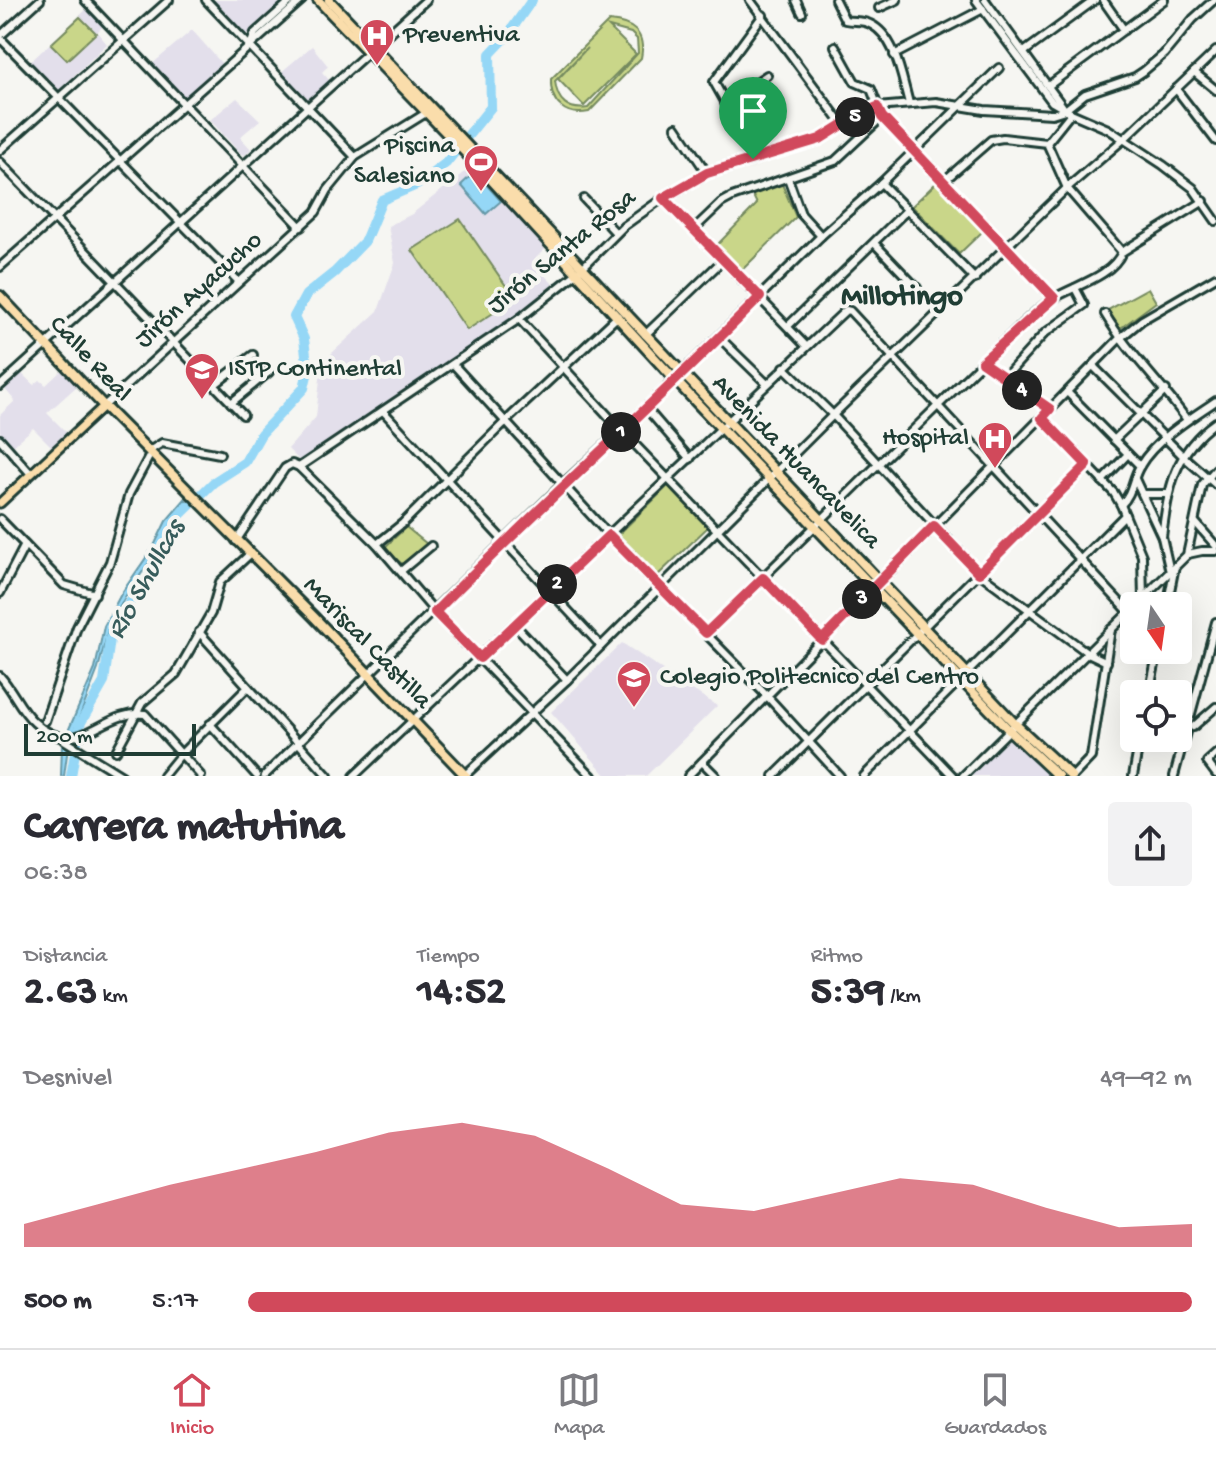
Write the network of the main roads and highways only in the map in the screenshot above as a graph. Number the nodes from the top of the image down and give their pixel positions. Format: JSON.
{"nodes":[{"id":1,"x":318,"y":0,"type":"edge"},
{"id":2,"x":329,"y":0,"type":"edge"},
{"id":3,"x":371,"y":50,"type":"junction"},
{"id":4,"x":0,"y":296,"type":"edge"},
{"id":5,"x":620,"y":315,"type":"junction"},
{"id":6,"x":679,"y":377,"type":"junction"},
{"id":7,"x":104,"y":406,"type":"junction"},
{"id":8,"x":0,"y":503,"type":"edge"},
{"id":9,"x":236,"y":541,"type":"joint"},
{"id":10,"x":1012,"y":727,"type":"junction"},
{"id":11,"x":465,"y":776,"type":"edge"},
{"id":12,"x":1058,"y":776,"type":"edge"},
{"id":13,"x":1072,"y":776,"type":"edge"}],
"edges":[{"from":1,"to":3,"type":"highway","name":"Avenida Huancavelica"},
{"from":2,"to":3,"type":"highway","name":"Avenida Huancavelica"},
{"from":3,"to":5,"type":"highway","name":"Avenida Huancavelica"},
{"from":4,"to":7,"type":"highway","name":"Calle Real"},
{"from":5,"to":6,"type":"highway","name":"Avenida Huancavelica"},
{"from":5,"to":6,"type":"highway","name":"Avenida Huancavelica"},
{"from":6,"to":10,"type":"highway","name":"Avenida Huancavelica"},
{"from":7,"to":8,"type":"main road","name":"Jirón Ayacucho"},
{"from":7,"to":9,"type":"highway","name":"Calle Real"},
{"from":9,"to":11,"type":"highway","name":"Mariscal Castilla"},
{"from":10,"to":12,"type":"highway","name":"Avenida Huancavelica"},
{"from":10,"to":13,"type":"highway","name":"Avenida Huancavelica"}]}
